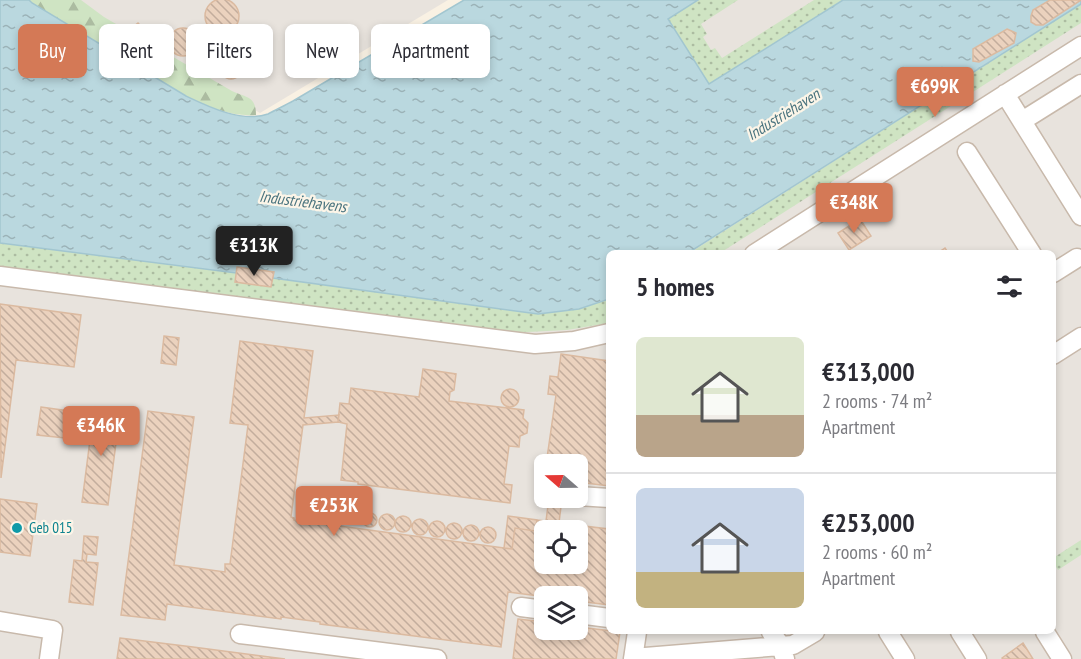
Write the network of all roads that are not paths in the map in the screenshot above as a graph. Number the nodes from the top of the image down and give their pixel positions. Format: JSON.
{"nodes":[{"id":1,"x":1081,"y":46,"type":"edge"},
{"id":2,"x":1081,"y":84,"type":"edge"},
{"id":3,"x":1005,"y":94,"type":"junction"},
{"id":4,"x":1022,"y":121,"type":"junction"},
{"id":5,"x":967,"y":152,"type":"dead end"},
{"id":6,"x":1081,"y":216,"type":"edge"},
{"id":7,"x":767,"y":250,"type":"edge"},
{"id":8,"x":1029,"y":250,"type":"edge"},
{"id":9,"x":1077,"y":258,"type":"dead end"},
{"id":10,"x":1056,"y":271,"type":"edge"},
{"id":11,"x":0,"y":276,"type":"edge"},
{"id":12,"x":606,"y":334,"type":"edge"},
{"id":13,"x":1081,"y":337,"type":"edge"},
{"id":14,"x":1056,"y":353,"type":"edge"},
{"id":15,"x":588,"y":497,"type":"edge"},
{"id":16,"x":606,"y":498,"type":"edge"},
{"id":17,"x":521,"y":607,"type":"dead end"},
{"id":18,"x":534,"y":609,"type":"edge"},
{"id":19,"x":588,"y":615,"type":"edge"},
{"id":20,"x":606,"y":618,"type":"edge"},
{"id":21,"x":0,"y":621,"type":"edge"},
{"id":22,"x":240,"y":634,"type":"dead end"},
{"id":23,"x":637,"y":634,"type":"edge"},
{"id":24,"x":811,"y":634,"type":"edge"},
{"id":25,"x":889,"y":634,"type":"edge"},
{"id":26,"x":961,"y":634,"type":"edge"},
{"id":27,"x":1045,"y":634,"type":"edge"},
{"id":28,"x":779,"y":646,"type":"edge"},
{"id":29,"x":633,"y":658,"type":"edge"},
{"id":30,"x":49,"y":659,"type":"edge"},
{"id":31,"x":437,"y":659,"type":"edge"},
{"id":32,"x":905,"y":659,"type":"edge"},
{"id":33,"x":977,"y":659,"type":"edge"},
{"id":34,"x":1062,"y":659,"type":"edge"}],
"edges":[{"from":1,"to":3,"type":"street"},
{"from":2,"to":4,"type":"street"},
{"from":3,"to":4,"type":"street"},
{"from":3,"to":7,"type":"street"},
{"from":4,"to":6,"type":"street"},
{"from":5,"to":8,"type":"street"},
{"from":9,"to":10,"type":"street"},
{"from":11,"to":12,"type":"street"},
{"from":13,"to":14,"type":"street"},
{"from":15,"to":16,"type":"street"},
{"from":17,"to":18,"type":"street"},
{"from":19,"to":20,"type":"street"},
{"from":21,"to":30,"type":"street"},
{"from":22,"to":31,"type":"street"},
{"from":23,"to":29,"type":"street"},
{"from":24,"to":28,"type":"street"},
{"from":25,"to":32,"type":"street"},
{"from":26,"to":33,"type":"street"},
{"from":27,"to":34,"type":"street"},
{"from":28,"to":29,"type":"street"}]}
